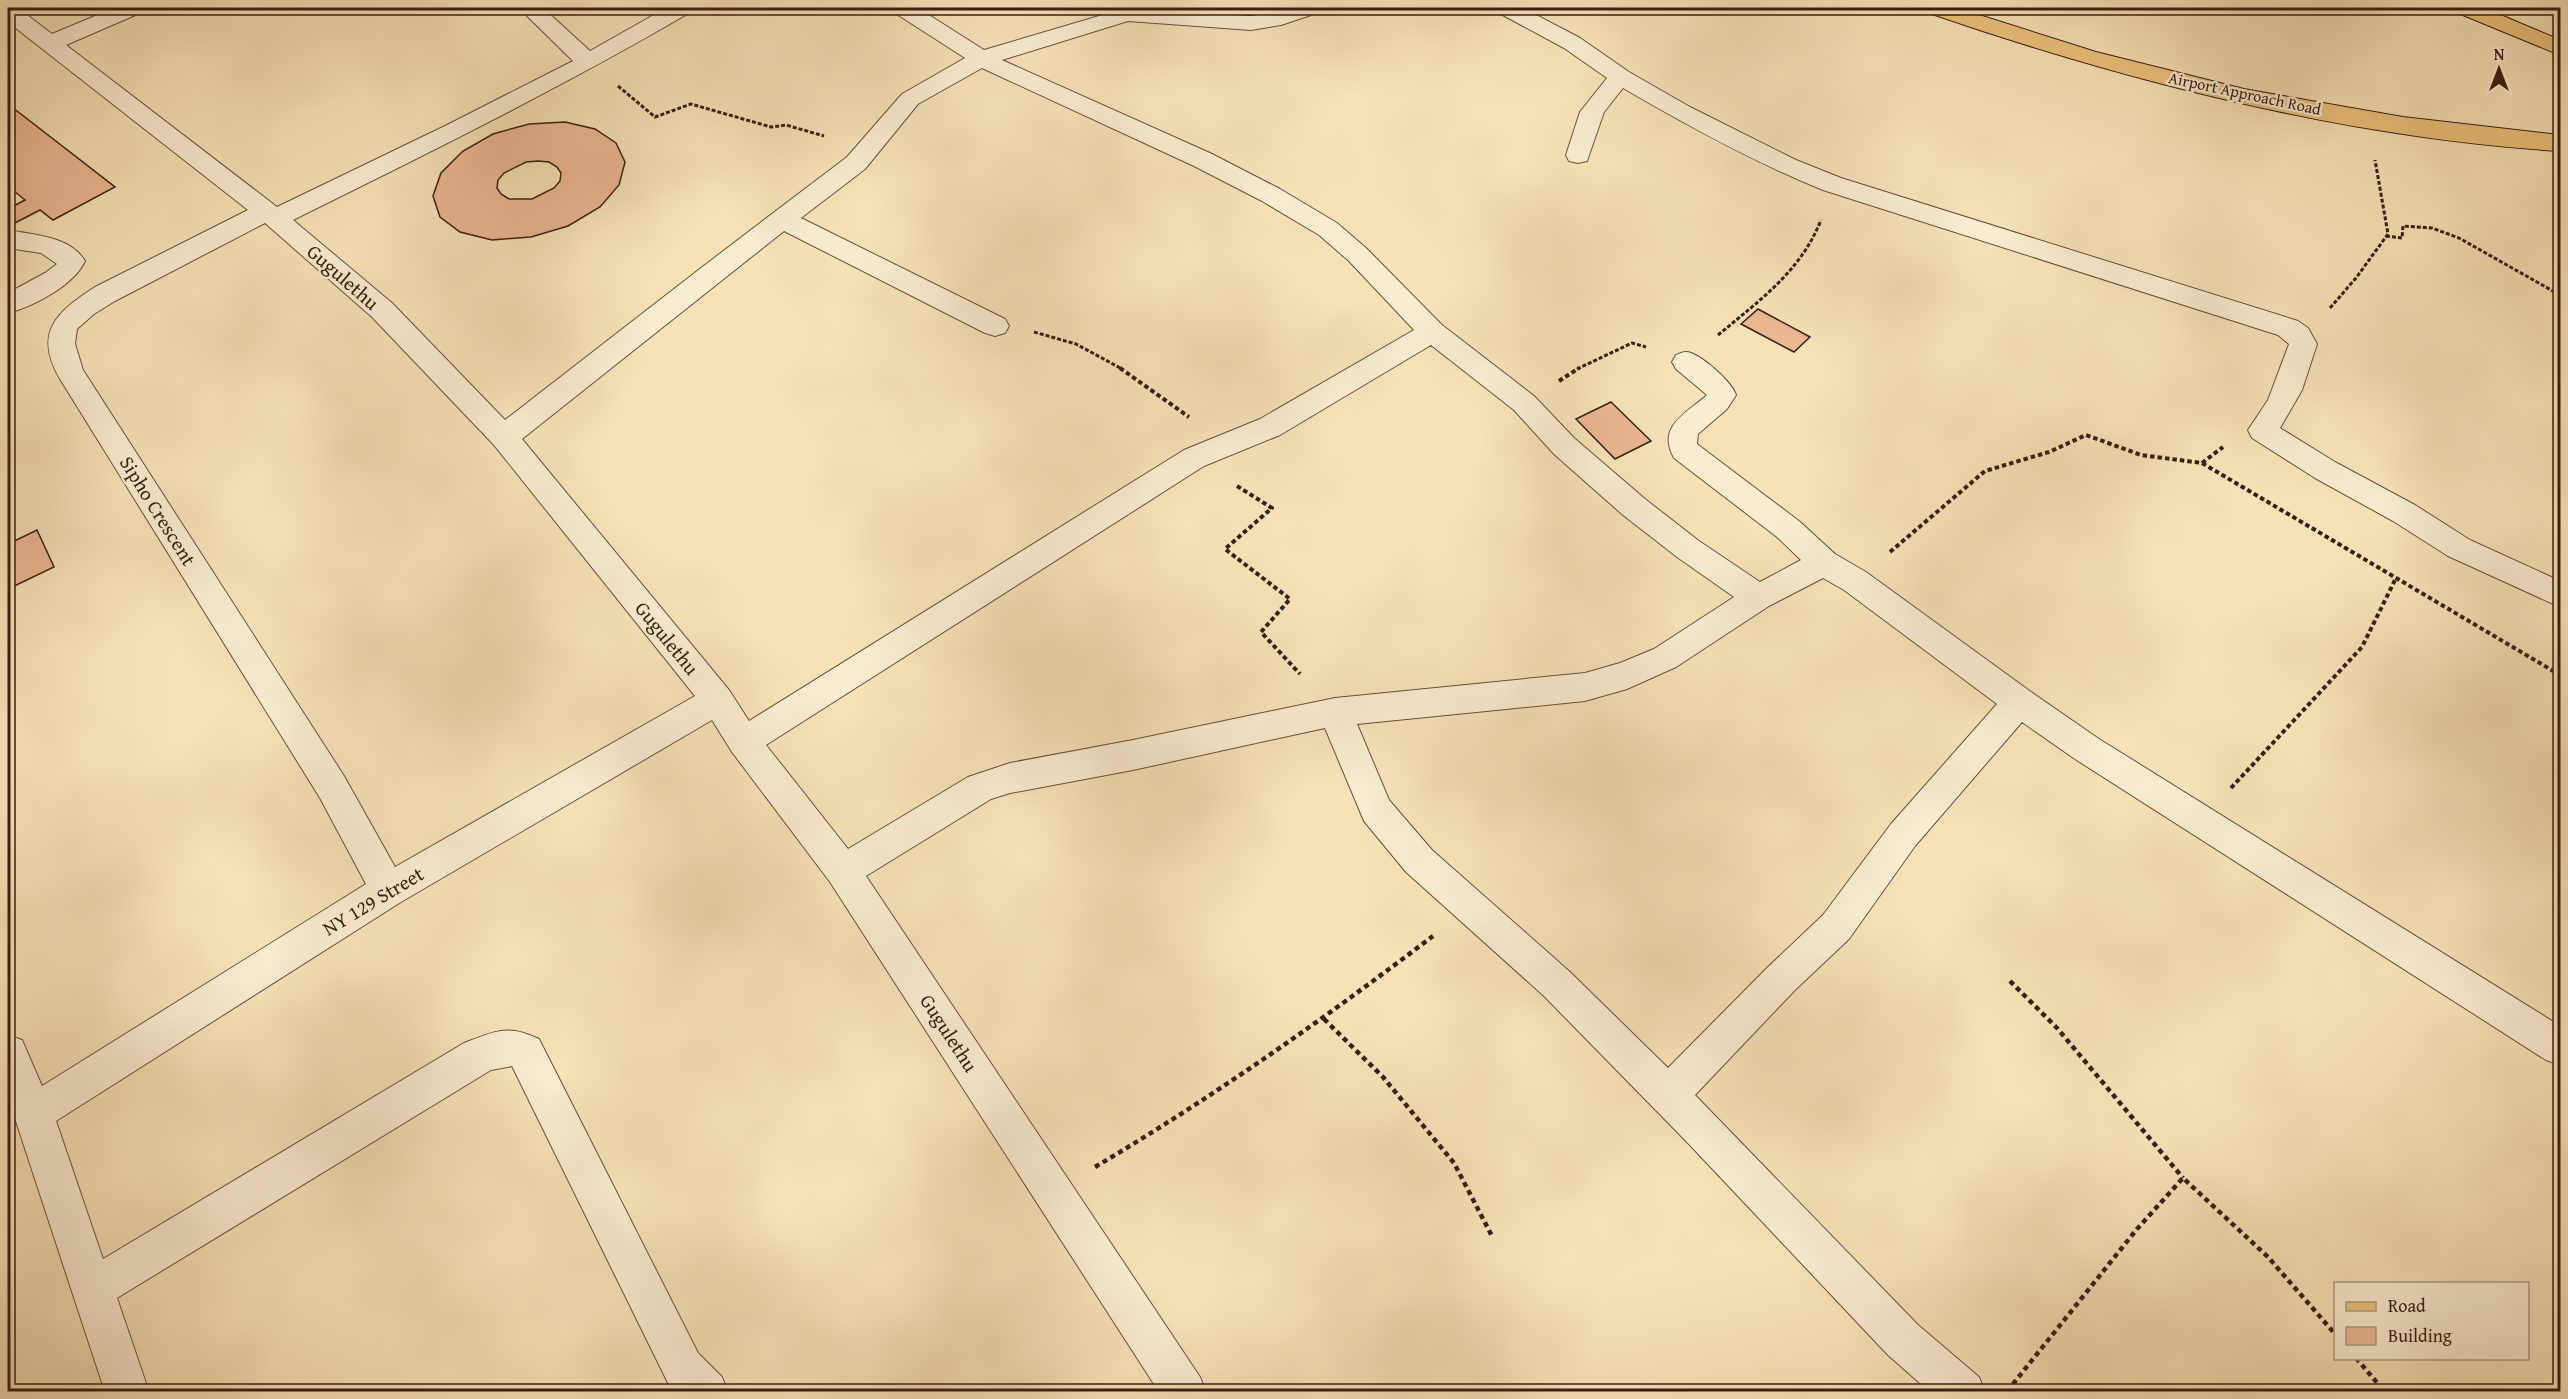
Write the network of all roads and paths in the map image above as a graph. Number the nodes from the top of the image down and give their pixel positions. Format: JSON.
{"nodes":[{"id":1,"x":132,"y":8,"type":"edge"},
{"id":2,"x":530,"y":8,"type":"edge"},
{"id":3,"x":681,"y":8,"type":"edge"},
{"id":4,"x":903,"y":8,"type":"edge"},
{"id":5,"x":1309,"y":8,"type":"edge"},
{"id":6,"x":1507,"y":8,"type":"edge"},
{"id":7,"x":1937,"y":8,"type":"edge"},
{"id":8,"x":2466,"y":8,"type":"edge"},
{"id":9,"x":2493,"y":8,"type":"edge"},
{"id":10,"x":8,"y":10,"type":"edge"},
{"id":11,"x":1127,"y":11,"type":"edge"},
{"id":12,"x":2560,"y":40,"type":"edge"},
{"id":13,"x":50,"y":43,"type":"junction"},
{"id":14,"x":2560,"y":48,"type":"edge"},
{"id":15,"x":981,"y":59,"type":"junction"},
{"id":16,"x":588,"y":62,"type":"junction"},
{"id":17,"x":1621,"y":77,"type":"junction"},
{"id":18,"x":2560,"y":143,"type":"edge"},
{"id":19,"x":868,"y":148,"type":"junction"},
{"id":20,"x":1578,"y":154,"type":"dead end"},
{"id":21,"x":2374,"y":154,"type":"dead end"},
{"id":22,"x":1832,"y":184,"type":"junction"},
{"id":23,"x":270,"y":215,"type":"junction"},
{"id":24,"x":782,"y":219,"type":"junction"},
{"id":25,"x":2386,"y":236,"type":"junction"},
{"id":26,"x":8,"y":239,"type":"edge"},
{"id":27,"x":2560,"y":295,"type":"edge"},
{"id":28,"x":8,"y":304,"type":"edge"},
{"id":29,"x":994,"y":326,"type":"joint"},
{"id":30,"x":1432,"y":332,"type":"junction"},
{"id":31,"x":2302,"y":340,"type":"junction"},
{"id":32,"x":1686,"y":362,"type":"junction"},
{"id":33,"x":1524,"y":403,"type":"junction"},
{"id":34,"x":504,"y":437,"type":"junction"},
{"id":35,"x":1225,"y":444,"type":"junction"},
{"id":36,"x":1194,"y":459,"type":"junction"},
{"id":37,"x":1824,"y":563,"type":"junction"},
{"id":38,"x":2396,"y":578,"type":"junction"},
{"id":39,"x":1855,"y":581,"type":"junction"},
{"id":40,"x":2560,"y":595,"type":"edge"},
{"id":41,"x":1758,"y":597,"type":"junction"},
{"id":42,"x":2560,"y":675,"type":"edge"},
{"id":43,"x":717,"y":700,"type":"junction"},
{"id":44,"x":2019,"y":702,"type":"junction"},
{"id":45,"x":1335,"y":712,"type":"junction"},
{"id":46,"x":744,"y":742,"type":"junction"},
{"id":47,"x":2201,"y":820,"type":"junction"},
{"id":48,"x":843,"y":871,"type":"junction"},
{"id":49,"x":388,"y":890,"type":"junction"},
{"id":50,"x":1474,"y":910,"type":"junction"},
{"id":51,"x":2010,"y":981,"type":"dead end"},
{"id":52,"x":1324,"y":1019,"type":"junction"},
{"id":53,"x":2560,"y":1047,"type":"edge"},
{"id":54,"x":8,"y":1053,"type":"edge"},
{"id":55,"x":1668,"y":1095,"type":"junction"},
{"id":56,"x":34,"y":1113,"type":"junction"},
{"id":57,"x":2183,"y":1178,"type":"junction"},
{"id":58,"x":1052,"y":1191,"type":"junction"},
{"id":59,"x":1493,"y":1238,"type":"dead end"},
{"id":60,"x":93,"y":1289,"type":"junction"},
{"id":61,"x":2334,"y":1333,"type":"edge"},
{"id":62,"x":2357,"y":1360,"type":"edge"},
{"id":63,"x":127,"y":1392,"type":"edge"},
{"id":64,"x":707,"y":1392,"type":"edge"},
{"id":65,"x":1185,"y":1392,"type":"edge"},
{"id":66,"x":1964,"y":1392,"type":"edge"},
{"id":67,"x":2007,"y":1392,"type":"edge"},
{"id":68,"x":2385,"y":1392,"type":"edge"}],
"edges":[{"from":1,"to":13,"type":"street"},
{"from":2,"to":16,"type":"street"},
{"from":3,"to":16,"type":"street","name":"Sipho Crescent"},
{"from":4,"to":15,"type":"street"},
{"from":5,"to":11,"type":"street"},
{"from":6,"to":17,"type":"street"},
{"from":7,"to":18,"type":"main road","name":"Airport Approach Road"},
{"from":8,"to":14,"type":"main road"},
{"from":9,"to":12,"type":"main road"},
{"from":10,"to":13,"type":"street","name":"Gugulethu"},
{"from":11,"to":15,"type":"street"},
{"from":13,"to":23,"type":"street","name":"Gugulethu"},
{"from":15,"to":19,"type":"street"},
{"from":15,"to":30,"type":"street"},
{"from":16,"to":19,"type":"path"},
{"from":16,"to":23,"type":"street","name":"Sipho Crescent"},
{"from":17,"to":20,"type":"street"},
{"from":17,"to":22,"type":"street"},
{"from":19,"to":24,"type":"street"},
{"from":21,"to":25,"type":"path"},
{"from":22,"to":31,"type":"street"},
{"from":22,"to":32,"type":"path"},
{"from":23,"to":34,"type":"street","name":"Gugulethu"},
{"from":23,"to":49,"type":"street","name":"Sipho Crescent"},
{"from":24,"to":29,"type":"street"},
{"from":24,"to":34,"type":"street"},
{"from":25,"to":27,"type":"path"},
{"from":25,"to":31,"type":"path"},
{"from":26,"to":28,"type":"street"},
{"from":29,"to":35,"type":"path"},
{"from":30,"to":33,"type":"street"},
{"from":30,"to":35,"type":"street"},
{"from":31,"to":40,"type":"street"},
{"from":32,"to":33,"type":"path"},
{"from":32,"to":37,"type":"street"},
{"from":33,"to":41,"type":"street"},
{"from":34,"to":43,"type":"street","name":"Gugulethu"},
{"from":35,"to":36,"type":"street"},
{"from":36,"to":45,"type":"path"},
{"from":36,"to":46,"type":"street"},
{"from":37,"to":39,"type":"street"},
{"from":37,"to":41,"type":"street"},
{"from":38,"to":39,"type":"path"},
{"from":38,"to":42,"type":"path"},
{"from":38,"to":47,"type":"path"},
{"from":39,"to":44,"type":"street"},
{"from":41,"to":45,"type":"street"},
{"from":43,"to":46,"type":"street","name":"Gugulethu"},
{"from":43,"to":49,"type":"street","name":"NY 129 Street"},
{"from":44,"to":47,"type":"street"},
{"from":44,"to":55,"type":"street"},
{"from":45,"to":48,"type":"street"},
{"from":45,"to":50,"type":"street"},
{"from":46,"to":48,"type":"street","name":"Gugulethu"},
{"from":47,"to":53,"type":"street"},
{"from":48,"to":58,"type":"street","name":"Gugulethu"},
{"from":49,"to":56,"type":"street","name":"NY 129 Street"},
{"from":50,"to":52,"type":"path"},
{"from":50,"to":55,"type":"street"},
{"from":51,"to":57,"type":"path"},
{"from":52,"to":58,"type":"path"},
{"from":52,"to":59,"type":"path"},
{"from":54,"to":56,"type":"street"},
{"from":55,"to":66,"type":"street"},
{"from":56,"to":60,"type":"street"},
{"from":57,"to":61,"type":"path"},
{"from":57,"to":67,"type":"path"},
{"from":58,"to":65,"type":"street","name":"Gugulethu"},
{"from":60,"to":63,"type":"street"},
{"from":60,"to":64,"type":"street"},
{"from":62,"to":68,"type":"path"}]}
